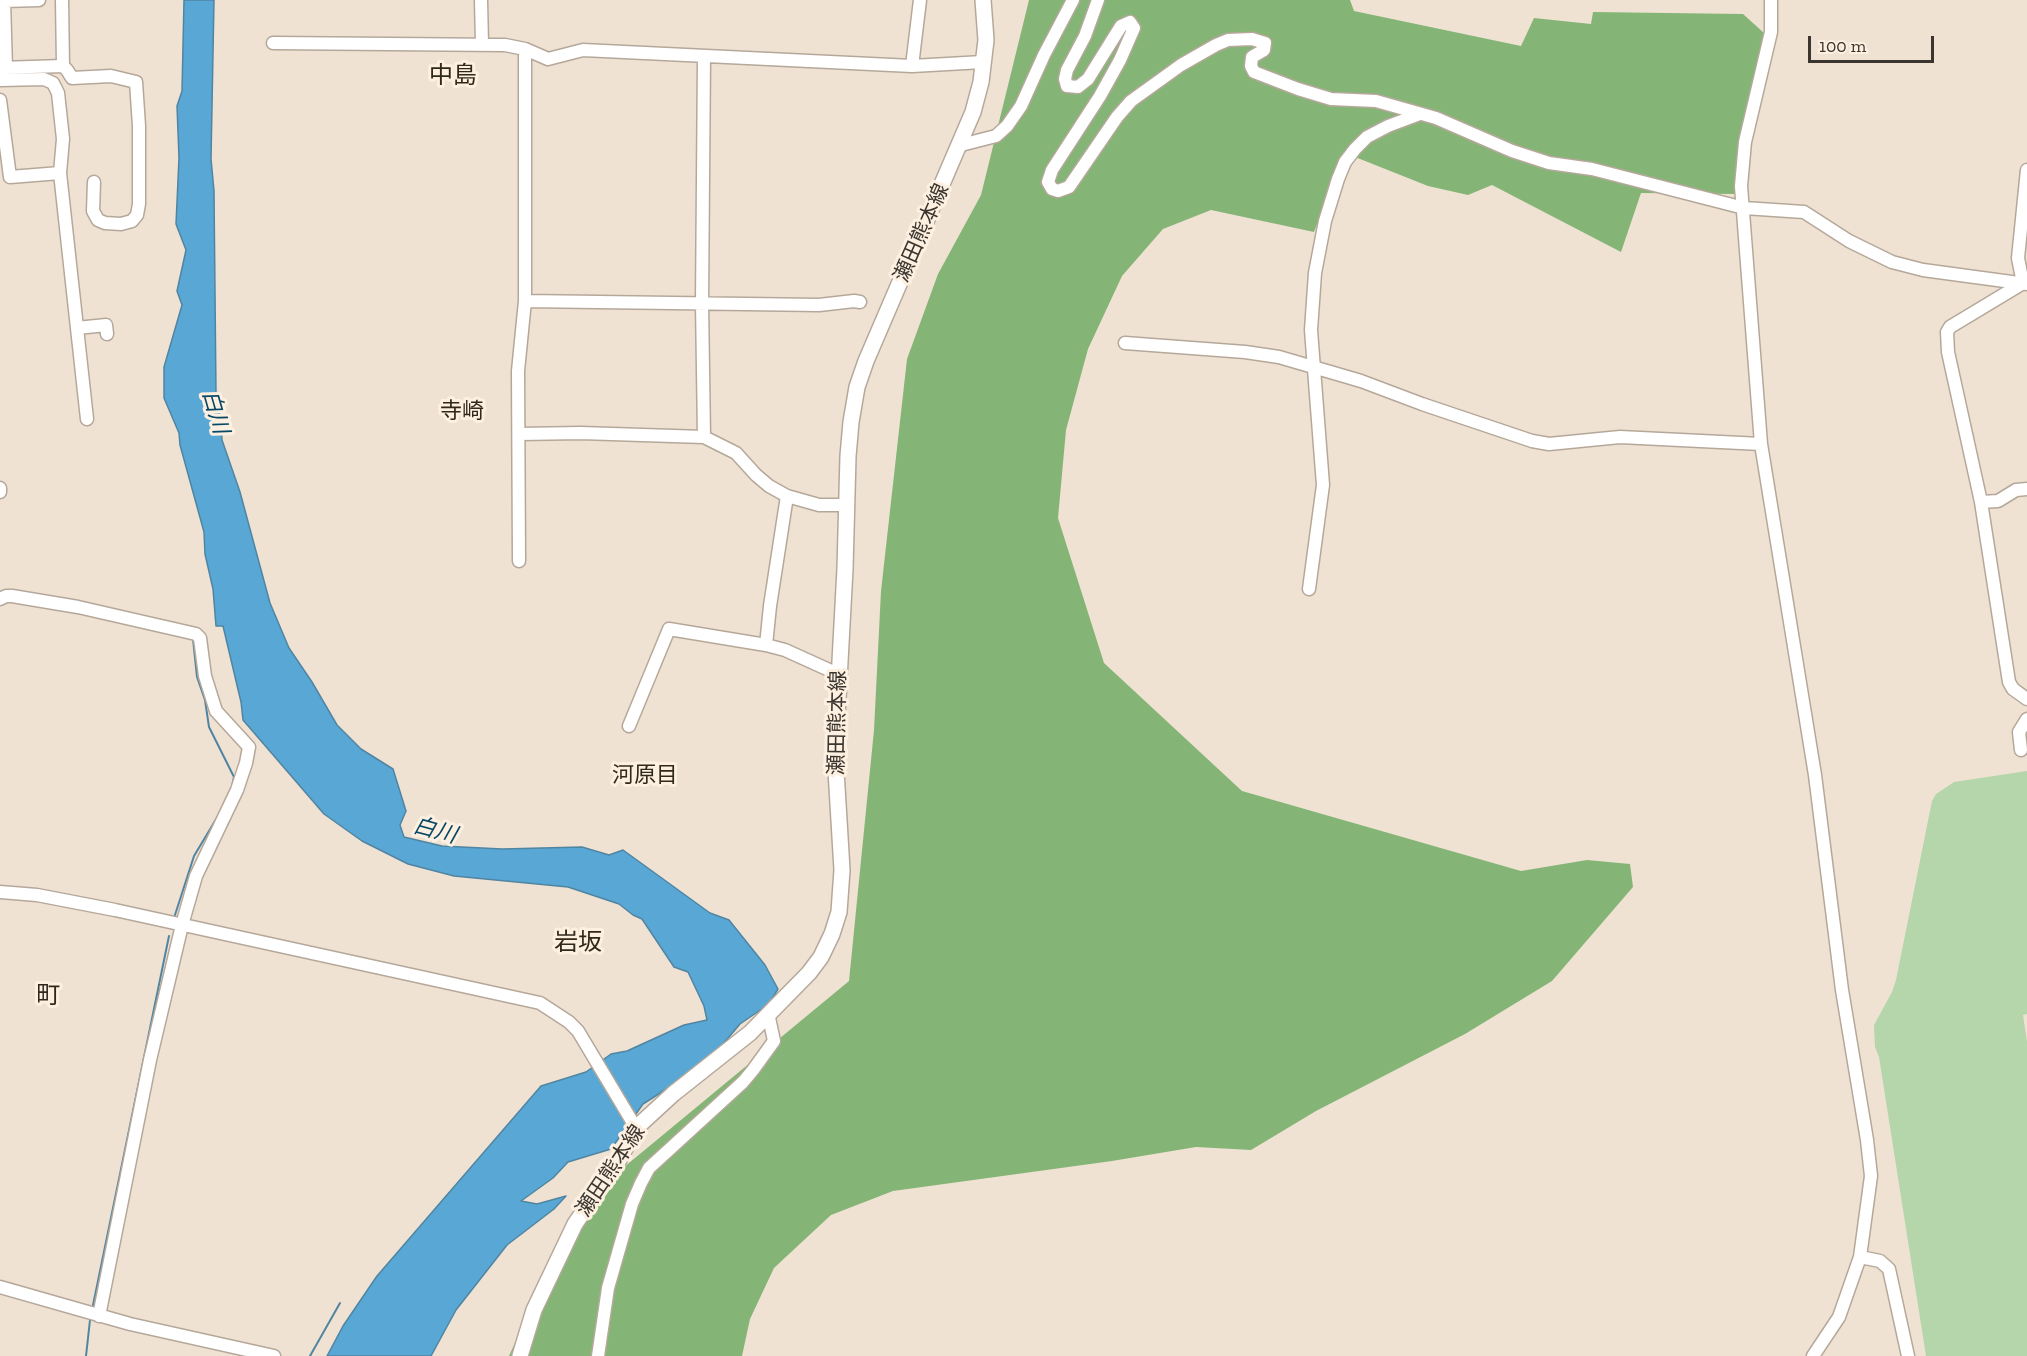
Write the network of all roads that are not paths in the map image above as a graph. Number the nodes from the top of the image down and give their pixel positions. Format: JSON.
{"nodes":[{"id":1,"x":39,"y":0,"type":"edge"},
{"id":2,"x":62,"y":0,"type":"edge"},
{"id":3,"x":481,"y":0,"type":"edge"},
{"id":4,"x":920,"y":0,"type":"edge"},
{"id":5,"x":983,"y":0,"type":"edge"},
{"id":6,"x":1073,"y":0,"type":"edge"},
{"id":7,"x":1098,"y":0,"type":"edge"},
{"id":8,"x":1771,"y":0,"type":"edge"},
{"id":9,"x":273,"y":43,"type":"dead end"},
{"id":10,"x":482,"y":44,"type":"junction"},
{"id":11,"x":525,"y":50,"type":"junction"},
{"id":12,"x":704,"y":56,"type":"junction"},
{"id":13,"x":983,"y":62,"type":"junction"},
{"id":14,"x":63,"y":66,"type":"junction"},
{"id":15,"x":912,"y":66,"type":"junction"},
{"id":16,"x":3,"y":68,"type":"edge"},
{"id":17,"x":0,"y":80,"type":"edge"},
{"id":18,"x":0,"y":100,"type":"edge"},
{"id":19,"x":1420,"y":114,"type":"junction"},
{"id":20,"x":961,"y":145,"type":"junction"},
{"id":21,"x":2027,"y":170,"type":"edge"},
{"id":22,"x":60,"y":173,"type":"junction"},
{"id":23,"x":94,"y":182,"type":"dead end"},
{"id":24,"x":1744,"y":208,"type":"junction"},
{"id":25,"x":2025,"y":284,"type":"edge"},
{"id":26,"x":525,"y":301,"type":"junction"},
{"id":27,"x":860,"y":302,"type":"dead end"},
{"id":28,"x":702,"y":303,"type":"junction"},
{"id":29,"x":77,"y":328,"type":"junction"},
{"id":30,"x":107,"y":334,"type":"dead end"},
{"id":31,"x":1125,"y":343,"type":"dead end"},
{"id":32,"x":1314,"y":366,"type":"junction"},
{"id":33,"x":87,"y":419,"type":"dead end"},
{"id":34,"x":519,"y":434,"type":"junction"},
{"id":35,"x":704,"y":438,"type":"junction"},
{"id":36,"x":1761,"y":444,"type":"junction"},
{"id":37,"x":2027,"y":489,"type":"edge"},
{"id":38,"x":788,"y":496,"type":"junction"},
{"id":39,"x":1981,"y":502,"type":"junction"},
{"id":40,"x":847,"y":505,"type":"junction"},
{"id":41,"x":519,"y":561,"type":"dead end"},
{"id":42,"x":1309,"y":589,"type":"dead end"},
{"id":43,"x":0,"y":599,"type":"edge"},
{"id":44,"x":766,"y":645,"type":"junction"},
{"id":45,"x":838,"y":674,"type":"junction"},
{"id":46,"x":2027,"y":699,"type":"edge"},
{"id":47,"x":2027,"y":718,"type":"edge"},
{"id":48,"x":629,"y":726,"type":"dead end"},
{"id":49,"x":2021,"y":750,"type":"dead end"},
{"id":50,"x":0,"y":892,"type":"edge"},
{"id":51,"x":182,"y":925,"type":"junction"},
{"id":52,"x":768,"y":1013,"type":"junction"},
{"id":53,"x":634,"y":1125,"type":"junction"},
{"id":54,"x":1860,"y":1257,"type":"junction"},
{"id":55,"x":0,"y":1287,"type":"edge"},
{"id":56,"x":99,"y":1316,"type":"junction"},
{"id":57,"x":274,"y":1356,"type":"edge"},
{"id":58,"x":520,"y":1356,"type":"edge"},
{"id":59,"x":598,"y":1356,"type":"edge"},
{"id":60,"x":1813,"y":1356,"type":"edge"},
{"id":61,"x":1908,"y":1356,"type":"edge"}],
"edges":[{"from":1,"to":16,"type":"street"},
{"from":2,"to":14,"type":"street"},
{"from":3,"to":10,"type":"street"},
{"from":4,"to":15,"type":"street"},
{"from":5,"to":13,"type":"main road","name":"瀬田熊本線"},
{"from":6,"to":20,"type":"street"},
{"from":7,"to":19,"type":"street"},
{"from":8,"to":24,"type":"street"},
{"from":9,"to":10,"type":"street"},
{"from":10,"to":11,"type":"street"},
{"from":11,"to":12,"type":"street"},
{"from":11,"to":26,"type":"street"},
{"from":12,"to":15,"type":"street"},
{"from":12,"to":28,"type":"street"},
{"from":13,"to":15,"type":"street"},
{"from":13,"to":20,"type":"main road","name":"瀬田熊本線"},
{"from":14,"to":16,"type":"street"},
{"from":14,"to":23,"type":"street"},
{"from":17,"to":22,"type":"street"},
{"from":18,"to":22,"type":"street"},
{"from":19,"to":24,"type":"street"},
{"from":19,"to":32,"type":"street"},
{"from":20,"to":40,"type":"main road","name":"瀬田熊本線"},
{"from":21,"to":25,"type":"street"},
{"from":22,"to":29,"type":"street"},
{"from":24,"to":25,"type":"street"},
{"from":24,"to":36,"type":"street"},
{"from":25,"to":39,"type":"street"},
{"from":26,"to":28,"type":"street"},
{"from":26,"to":34,"type":"street"},
{"from":27,"to":28,"type":"street"},
{"from":28,"to":35,"type":"street"},
{"from":29,"to":30,"type":"street"},
{"from":29,"to":33,"type":"street"},
{"from":31,"to":32,"type":"street"},
{"from":32,"to":36,"type":"street"},
{"from":32,"to":42,"type":"street"},
{"from":34,"to":35,"type":"street"},
{"from":34,"to":41,"type":"street"},
{"from":35,"to":38,"type":"street"},
{"from":36,"to":54,"type":"street"},
{"from":37,"to":39,"type":"street"},
{"from":38,"to":40,"type":"street"},
{"from":38,"to":44,"type":"street"},
{"from":39,"to":46,"type":"street"},
{"from":40,"to":45,"type":"main road","name":"瀬田熊本線"},
{"from":43,"to":51,"type":"street"},
{"from":44,"to":45,"type":"street"},
{"from":44,"to":48,"type":"street"},
{"from":45,"to":52,"type":"main road","name":"瀬田熊本線"},
{"from":47,"to":49,"type":"street"},
{"from":50,"to":51,"type":"street"},
{"from":51,"to":53,"type":"street"},
{"from":51,"to":56,"type":"street"},
{"from":52,"to":53,"type":"main road","name":"瀬田熊本線"},
{"from":52,"to":59,"type":"street"},
{"from":53,"to":58,"type":"main road","name":"瀬田熊本線"},
{"from":54,"to":60,"type":"street"},
{"from":54,"to":61,"type":"street"},
{"from":55,"to":56,"type":"street"},
{"from":56,"to":57,"type":"street"}]}
